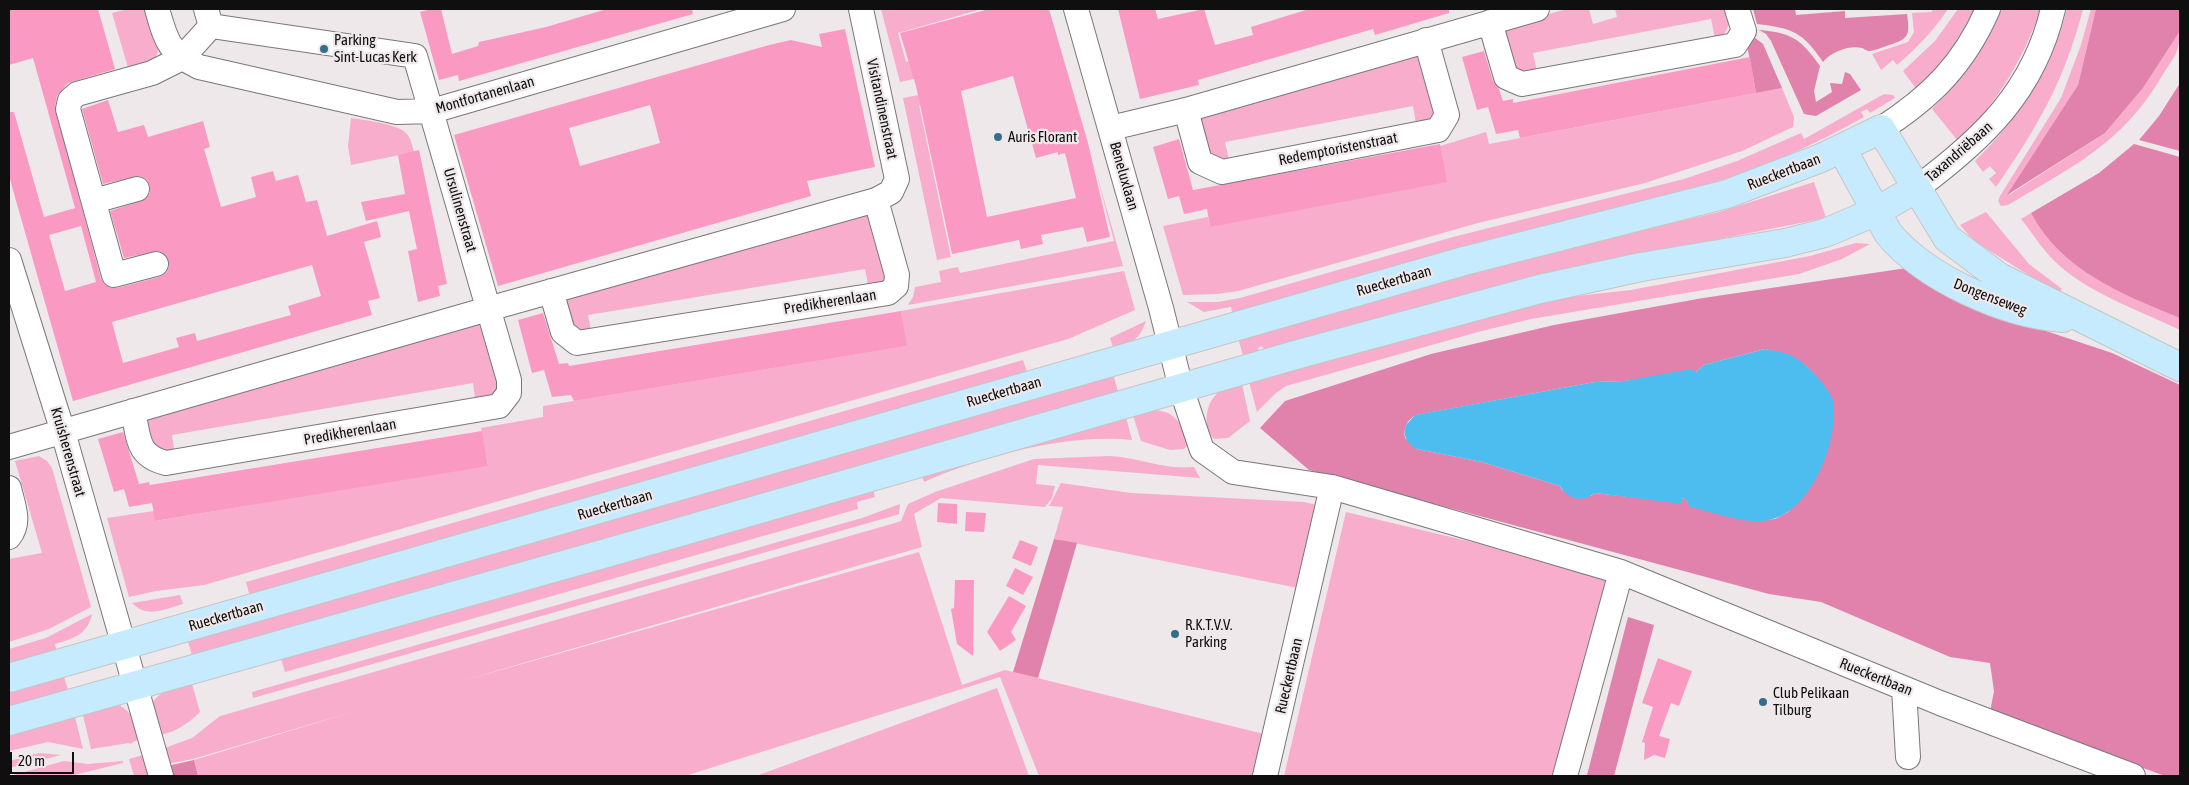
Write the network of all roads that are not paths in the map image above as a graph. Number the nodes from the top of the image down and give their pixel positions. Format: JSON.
{"nodes":[{"id":1,"x":157,"y":9,"type":"edge"},
{"id":2,"x":783,"y":9,"type":"edge"},
{"id":3,"x":861,"y":9,"type":"edge"},
{"id":4,"x":1076,"y":9,"type":"edge"},
{"id":5,"x":1537,"y":9,"type":"edge"},
{"id":6,"x":1737,"y":9,"type":"edge"},
{"id":7,"x":1988,"y":9,"type":"edge"},
{"id":8,"x":2053,"y":9,"type":"edge"},
{"id":9,"x":209,"y":17,"type":"edge"},
{"id":10,"x":1490,"y":22,"type":"junction"},
{"id":11,"x":1426,"y":40,"type":"junction"},
{"id":12,"x":182,"y":58,"type":"junction"},
{"id":13,"x":1186,"y":110,"type":"junction"},
{"id":14,"x":432,"y":111,"type":"junction"},
{"id":15,"x":1111,"y":128,"type":"junction"},
{"id":16,"x":1881,"y":129,"type":"junction"},
{"id":17,"x":1842,"y":149,"type":"junction"},
{"id":18,"x":1917,"y":188,"type":"junction"},
{"id":19,"x":137,"y":189,"type":"dead end"},
{"id":20,"x":876,"y":200,"type":"junction"},
{"id":21,"x":94,"y":201,"type":"junction"},
{"id":22,"x":1877,"y":211,"type":"junction"},
{"id":23,"x":9,"y":260,"type":"edge"},
{"id":24,"x":156,"y":264,"type":"dead end"},
{"id":25,"x":551,"y":291,"type":"junction"},
{"id":26,"x":488,"y":309,"type":"junction"},
{"id":27,"x":2084,"y":319,"type":"junction"},
{"id":28,"x":1170,"y":344,"type":"junction"},
{"id":29,"x":2180,"y":367,"type":"edge"},
{"id":30,"x":1181,"y":388,"type":"junction"},
{"id":31,"x":133,"y":411,"type":"junction"},
{"id":32,"x":63,"y":432,"type":"junction"},
{"id":33,"x":9,"y":448,"type":"edge"},
{"id":34,"x":1332,"y":487,"type":"junction"},
{"id":35,"x":9,"y":488,"type":"edge"},
{"id":36,"x":9,"y":537,"type":"edge"},
{"id":37,"x":1621,"y":572,"type":"junction"},
{"id":38,"x":124,"y":645,"type":"junction"},
{"id":39,"x":9,"y":678,"type":"edge"},
{"id":40,"x":135,"y":685,"type":"junction"},
{"id":41,"x":1904,"y":689,"type":"junction"},
{"id":42,"x":9,"y":721,"type":"edge"},
{"id":43,"x":1908,"y":757,"type":"dead end"},
{"id":44,"x":160,"y":776,"type":"edge"},
{"id":45,"x":1265,"y":776,"type":"edge"},
{"id":46,"x":1565,"y":776,"type":"edge"},
{"id":47,"x":2132,"y":776,"type":"edge"}],
"edges":[{"from":1,"to":12,"type":"street","name":"Montfortanenlaan"},
{"from":2,"to":14,"type":"street","name":"Montfortanenlaan"},
{"from":3,"to":20,"type":"street","name":"Visitandinenstraat"},
{"from":4,"to":15,"type":"street","name":"Beneluxlaan"},
{"from":5,"to":10,"type":"street"},
{"from":6,"to":10,"type":"street"},
{"from":7,"to":16,"type":"street"},
{"from":8,"to":18,"type":"street","name":"Taxandriëbaan"},
{"from":9,"to":12,"type":"street"},
{"from":9,"to":14,"type":"street","name":"Ursulinenstraat"},
{"from":10,"to":11,"type":"street"},
{"from":11,"to":13,"type":"street"},
{"from":11,"to":13,"type":"street","name":"Redemptoristenstraat"},
{"from":12,"to":14,"type":"street","name":"Montfortanenlaan"},
{"from":12,"to":21,"type":"street"},
{"from":13,"to":15,"type":"street"},
{"from":14,"to":26,"type":"street","name":"Ursulinenstraat"},
{"from":15,"to":28,"type":"street","name":"Beneluxlaan"},
{"from":16,"to":17,"type":"main road","name":"Rueckertbaan"},
{"from":16,"to":18,"type":"main road","name":"Dongenseweg"},
{"from":17,"to":22,"type":"main road","name":"Dongenseweg"},
{"from":17,"to":28,"type":"main road","name":"Rueckertbaan"},
{"from":18,"to":22,"type":"main road"},
{"from":18,"to":27,"type":"main road","name":"Dongenseweg"},
{"from":19,"to":21,"type":"street"},
{"from":20,"to":25,"type":"street"},
{"from":20,"to":25,"type":"street","name":"Predikherenlaan"},
{"from":21,"to":24,"type":"street"},
{"from":22,"to":27,"type":"main road","name":"Dongenseweg"},
{"from":22,"to":30,"type":"main road"},
{"from":23,"to":32,"type":"street","name":"Kruisherenstraat"},
{"from":25,"to":26,"type":"street"},
{"from":26,"to":31,"type":"street"},
{"from":26,"to":31,"type":"street","name":"Predikherenlaan"},
{"from":27,"to":29,"type":"main road","name":"Dongenseweg"},
{"from":28,"to":30,"type":"street","name":"Beneluxlaan"},
{"from":28,"to":38,"type":"main road","name":"Rueckertbaan"},
{"from":30,"to":34,"type":"street","name":"Rueckertbaan"},
{"from":30,"to":40,"type":"main road"},
{"from":31,"to":32,"type":"street"},
{"from":32,"to":33,"type":"street"},
{"from":32,"to":38,"type":"street","name":"Kruisherenstraat"},
{"from":34,"to":37,"type":"street","name":"Rueckertbaan"},
{"from":34,"to":45,"type":"street","name":"Rueckertbaan"},
{"from":35,"to":36,"type":"street"},
{"from":37,"to":41,"type":"street","name":"Rueckertbaan"},
{"from":37,"to":46,"type":"street"},
{"from":38,"to":39,"type":"main road","name":"Rueckertbaan"},
{"from":38,"to":40,"type":"street"},
{"from":40,"to":42,"type":"main road"},
{"from":40,"to":44,"type":"street"},
{"from":41,"to":43,"type":"street"},
{"from":41,"to":47,"type":"street","name":"Rueckertbaan"}]}
